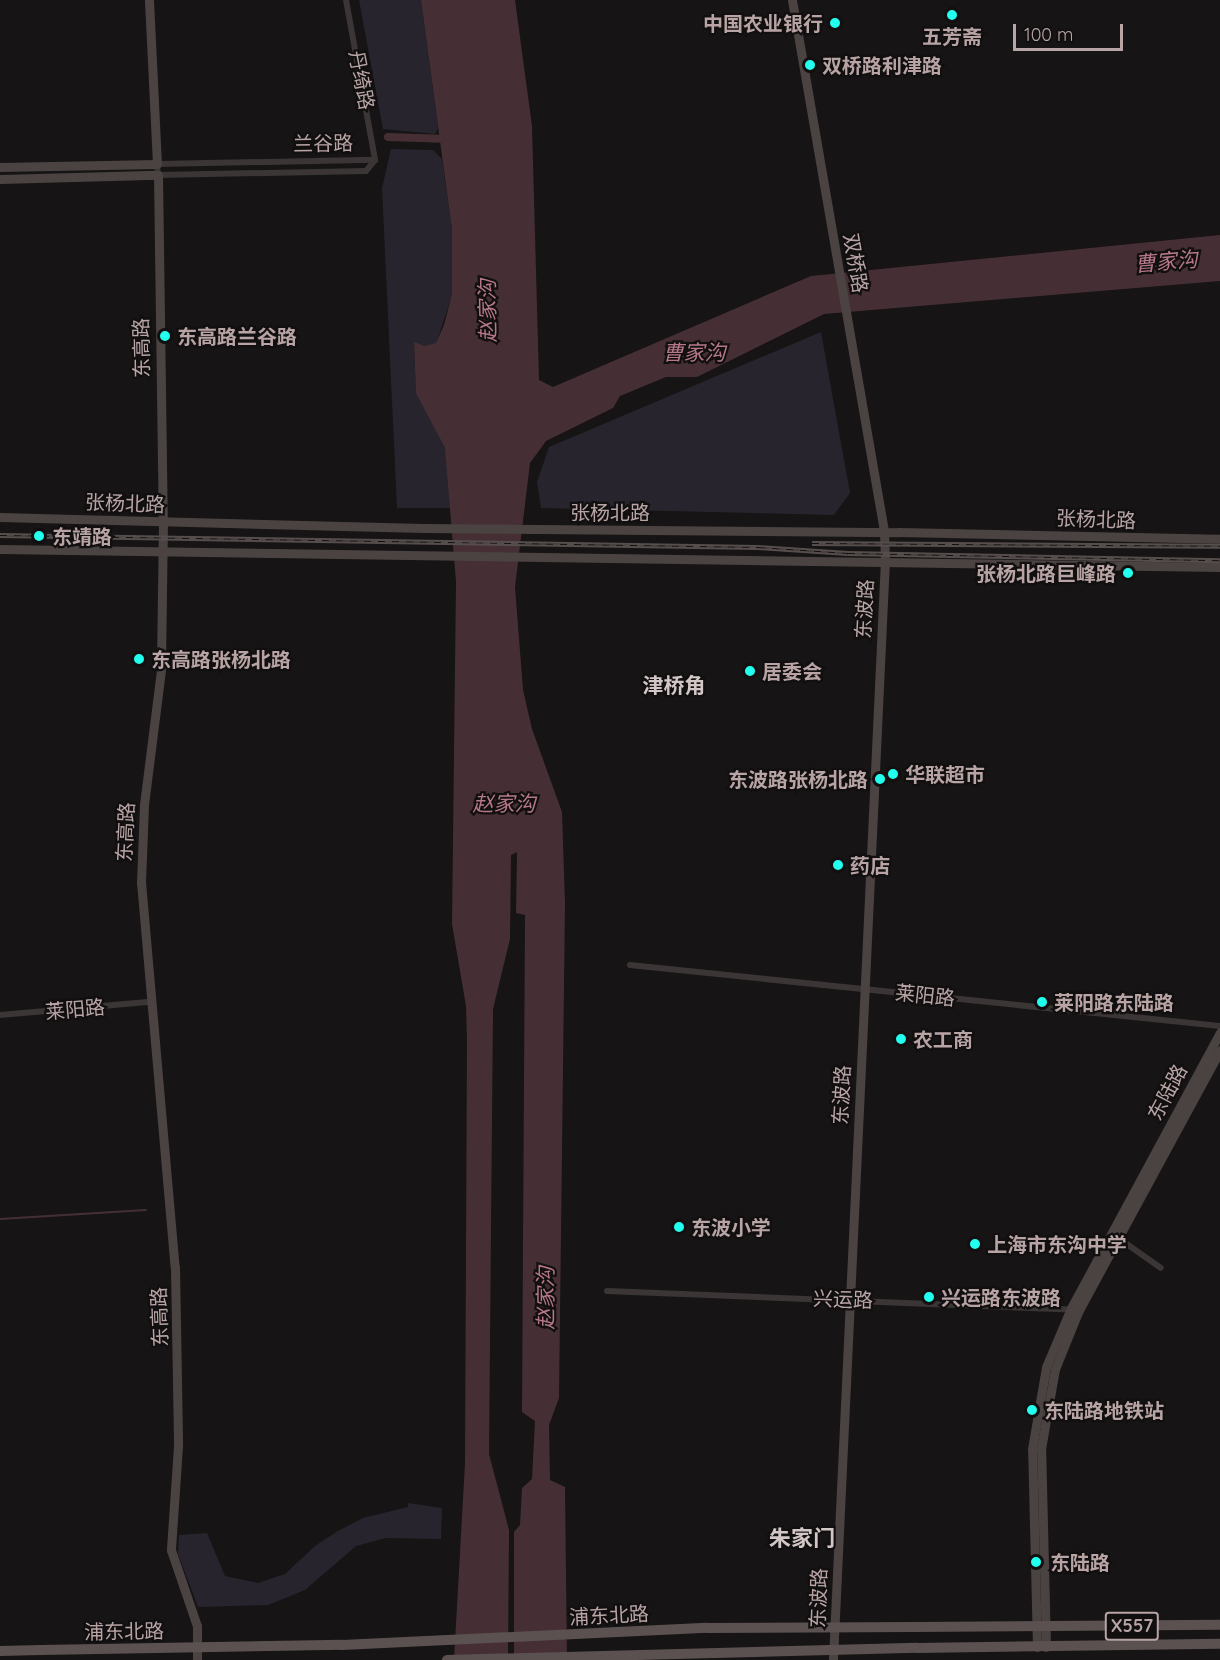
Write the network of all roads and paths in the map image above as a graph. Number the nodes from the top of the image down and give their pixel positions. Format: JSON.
{"nodes":[{"id":1,"x":150,"y":0,"type":"edge"},
{"id":2,"x":346,"y":0,"type":"edge"},
{"id":3,"x":792,"y":0,"type":"edge"},
{"id":4,"x":375,"y":160,"type":"junction"},
{"id":5,"x":157,"y":164,"type":"junction"},
{"id":6,"x":0,"y":167,"type":"edge"},
{"id":7,"x":158,"y":175,"type":"junction"},
{"id":8,"x":0,"y":179,"type":"edge"},
{"id":9,"x":0,"y":517,"type":"edge"},
{"id":10,"x":163,"y":522,"type":"junction"},
{"id":11,"x":884,"y":531,"type":"junction"},
{"id":12,"x":1220,"y":539,"type":"edge"},
{"id":13,"x":0,"y":549,"type":"edge"},
{"id":14,"x":162,"y":549,"type":"junction"},
{"id":15,"x":885,"y":560,"type":"junction"},
{"id":16,"x":1220,"y":567,"type":"edge"},
{"id":17,"x":630,"y":964,"type":"dead end"},
{"id":18,"x":864,"y":988,"type":"junction"},
{"id":19,"x":150,"y":1002,"type":"junction"},
{"id":20,"x":0,"y":1015,"type":"edge"},
{"id":21,"x":1220,"y":1026,"type":"edge"},
{"id":22,"x":1220,"y":1032,"type":"edge"},
{"id":23,"x":1220,"y":1050,"type":"edge"},
{"id":24,"x":1118,"y":1238,"type":"junction"},
{"id":25,"x":1161,"y":1268,"type":"dead end"},
{"id":26,"x":607,"y":1291,"type":"dead end"},
{"id":27,"x":850,"y":1299,"type":"junction"},
{"id":28,"x":1075,"y":1310,"type":"junction"},
{"id":29,"x":1220,"y":1625,"type":"edge"},
{"id":30,"x":1040,"y":1626,"type":"junction"},
{"id":31,"x":1220,"y":1644,"type":"edge"},
{"id":32,"x":1041,"y":1647,"type":"junction"},
{"id":33,"x":0,"y":1651,"type":"edge"},
{"id":34,"x":197,"y":1660,"type":"edge"},
{"id":35,"x":447,"y":1660,"type":"edge"},
{"id":36,"x":833,"y":1660,"type":"edge"}],
"edges":[{"from":1,"to":5,"type":"street","name":"东高路"},
{"from":2,"to":4,"type":"street","name":"丹绮路"},
{"from":3,"to":11,"type":"street","name":"双桥路"},
{"from":4,"to":5,"type":"street","name":"兰谷路"},
{"from":4,"to":7,"type":"street","name":"兰谷路"},
{"from":5,"to":6,"type":"street","name":"兰谷路"},
{"from":5,"to":7,"type":"street","name":"东高路"},
{"from":7,"to":8,"type":"street","name":"兰谷路"},
{"from":7,"to":10,"type":"street","name":"东高路"},
{"from":9,"to":10,"type":"street","name":"张杨北路"},
{"from":10,"to":11,"type":"street","name":"张杨北路"},
{"from":10,"to":14,"type":"street","name":"东高路"},
{"from":11,"to":12,"type":"street","name":"张杨北路"},
{"from":11,"to":15,"type":"street","name":"东波路"},
{"from":13,"to":14,"type":"street"},
{"from":14,"to":15,"type":"street"},
{"from":14,"to":19,"type":"street","name":"东高路"},
{"from":15,"to":16,"type":"street"},
{"from":15,"to":18,"type":"street","name":"东波路"},
{"from":17,"to":18,"type":"street","name":"莱阳路"},
{"from":18,"to":21,"type":"street","name":"莱阳路"},
{"from":18,"to":27,"type":"street","name":"东波路"},
{"from":19,"to":20,"type":"street","name":"莱阳路"},
{"from":19,"to":34,"type":"street","name":"东高路"},
{"from":22,"to":28,"type":"street","name":"东陆路"},
{"from":23,"to":24,"type":"street","name":"东陆路"},
{"from":24,"to":25,"type":"street"},
{"from":24,"to":28,"type":"street","name":"东陆路"},
{"from":26,"to":27,"type":"street","name":"兴运路"},
{"from":27,"to":28,"type":"street","name":"兴运路"},
{"from":27,"to":36,"type":"street","name":"东波路"},
{"from":28,"to":30,"type":"street","name":"东陆路"},
{"from":29,"to":30,"type":"main road","name":"浦东北路","number":"X557"},
{"from":30,"to":32,"type":"street","name":"东陆路"},
{"from":30,"to":33,"type":"main road","name":"浦东北路","number":"X557","bridge":true},
{"from":31,"to":32,"type":"main road","name":"浦东北路","number":"X557"},
{"from":32,"to":35,"type":"main road","name":"浦东北路","number":"X557","bridge":true}]}
